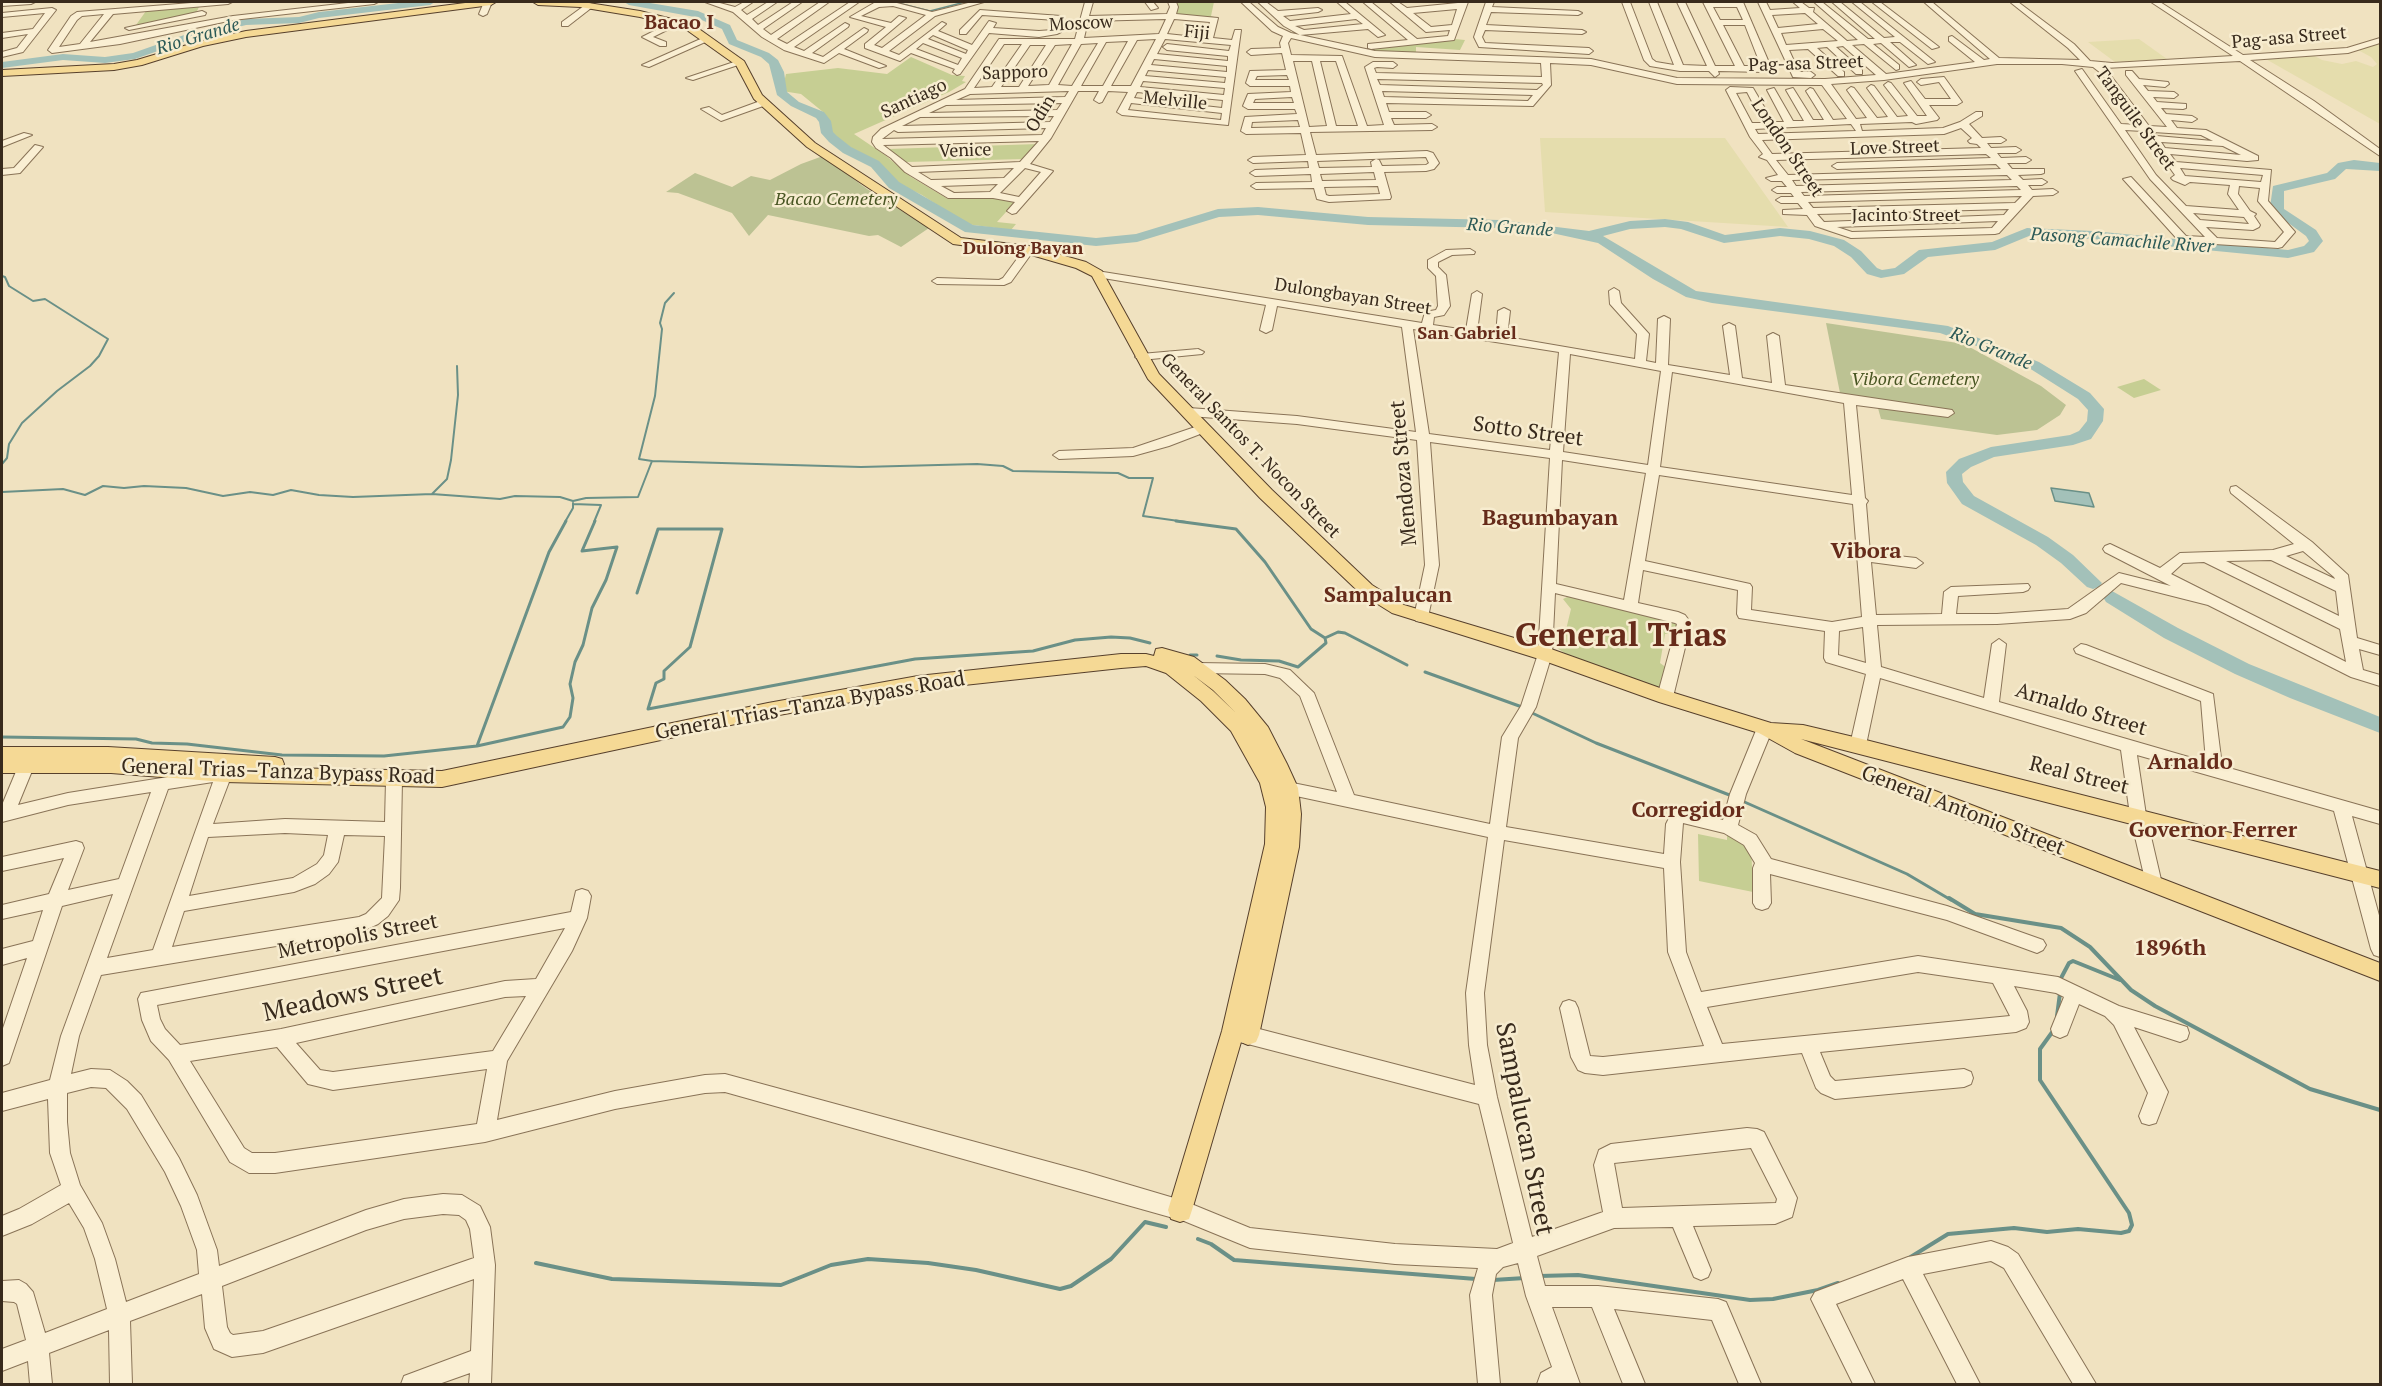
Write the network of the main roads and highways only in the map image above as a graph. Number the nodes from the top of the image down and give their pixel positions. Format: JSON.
{"nodes":[{"id":1,"x":489,"y":2,"type":"edge"},
{"id":2,"x":538,"y":2,"type":"edge"},
{"id":3,"x":4,"y":75,"type":"edge"},
{"id":4,"x":1545,"y":654,"type":"joint"},
{"id":5,"x":1765,"y":728,"type":"junction"},
{"id":6,"x":2,"y":754,"type":"edge"},
{"id":7,"x":2,"y":766,"type":"edge"},
{"id":8,"x":2380,"y":879,"type":"edge"},
{"id":9,"x":2380,"y":972,"type":"edge"},
{"id":10,"x":1240,"y":1033,"type":"junction"},
{"id":11,"x":1180,"y":1210,"type":"road end"}],
"edges":[{"from":1,"to":3,"type":"main road"},
{"from":2,"to":4,"type":"main road","name":"General Santos T. Nocon Street"},
{"from":4,"to":5,"type":"main road","name":"General Antonio Street"},
{"from":5,"to":8,"type":"main road","name":"Real Street"},
{"from":5,"to":9,"type":"main road","name":"General Antonio Street"},
{"from":6,"to":10,"type":"main road","name":"General Trias–Tanza Bypass Road"},
{"from":7,"to":10,"type":"main road","name":"General Trias–Tanza Bypass Road"},
{"from":10,"to":11,"type":"main road","name":"General Trias–Tanza Bypass Road"}]}
